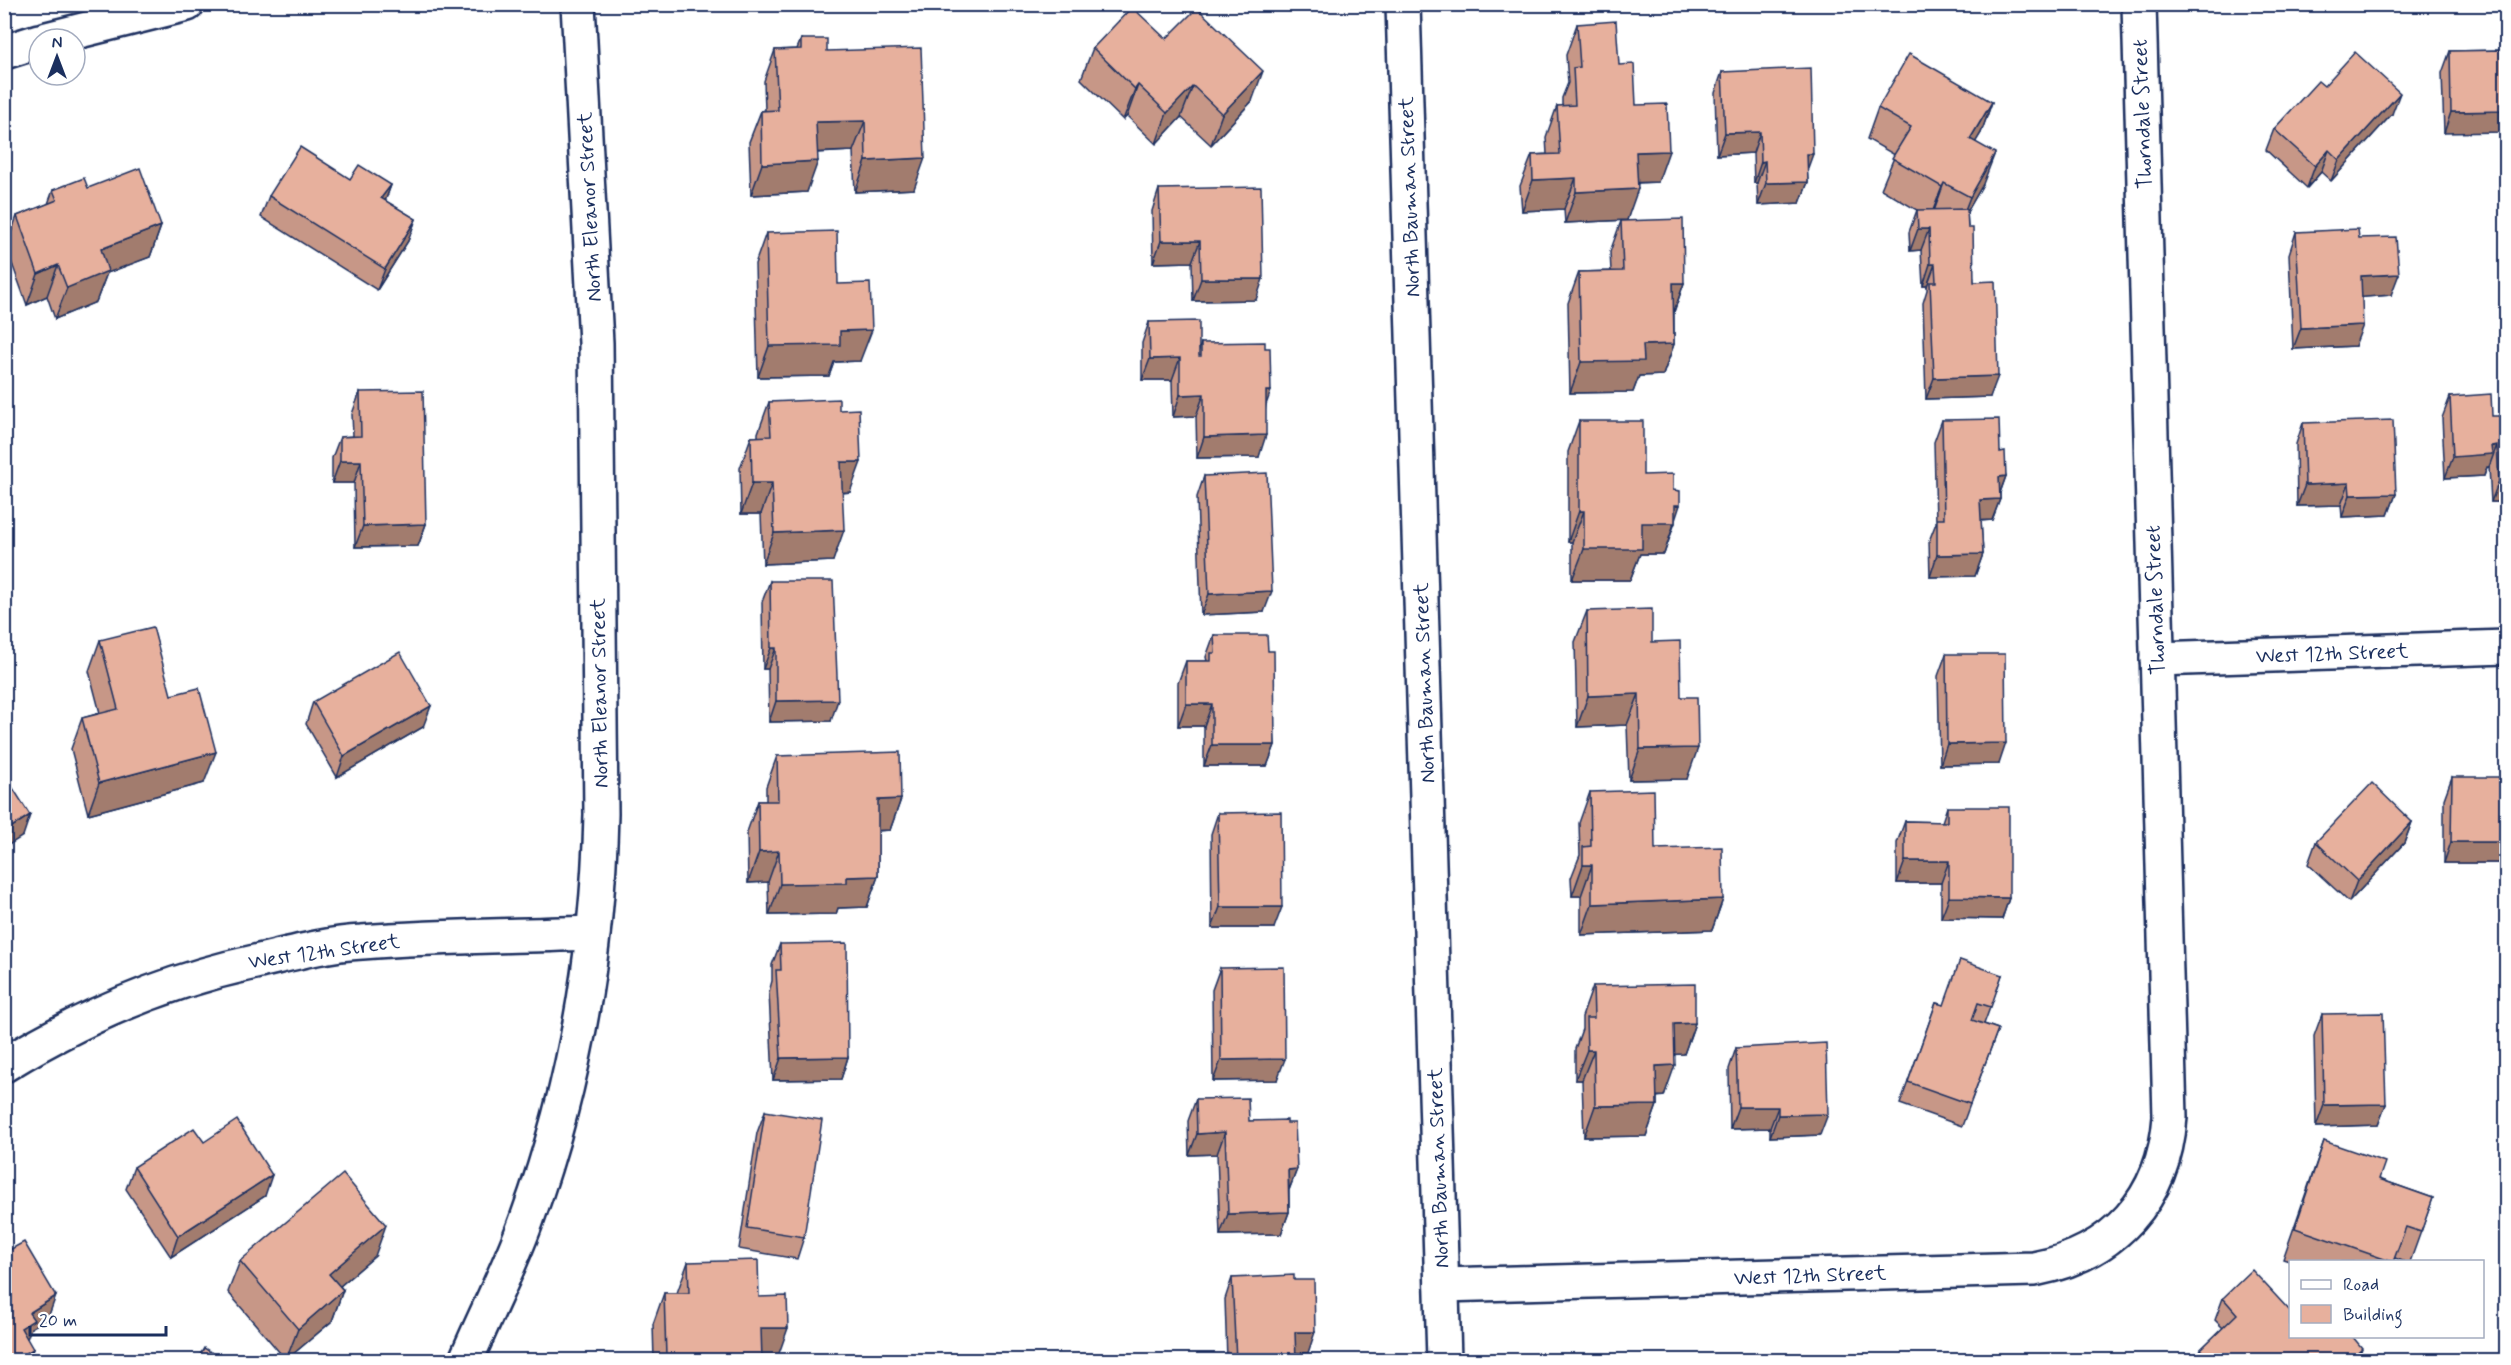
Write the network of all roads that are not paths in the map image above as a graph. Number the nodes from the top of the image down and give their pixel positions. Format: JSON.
{"nodes":[{"id":1,"x":187,"y":4,"type":"edge"},
{"id":2,"x":578,"y":4,"type":"edge"},
{"id":3,"x":1403,"y":4,"type":"edge"},
{"id":4,"x":2139,"y":4,"type":"edge"},
{"id":5,"x":87,"y":29,"type":"edge"},
{"id":6,"x":27,"y":45,"type":"edge"},
{"id":7,"x":4,"y":52,"type":"edge"},
{"id":8,"x":2506,"y":647,"type":"edge"},
{"id":9,"x":2157,"y":659,"type":"junction"},
{"id":10,"x":593,"y":933,"type":"junction"},
{"id":11,"x":4,"y":1065,"type":"edge"},
{"id":12,"x":2150,"y":1192,"type":"joint"},
{"id":13,"x":1442,"y":1285,"type":"junction"},
{"id":14,"x":466,"y":1360,"type":"edge"},
{"id":15,"x":1444,"y":1360,"type":"edge"}],
"edges":[{"from":1,"to":5,"type":"street"},
{"from":2,"to":10,"type":"street","name":"North Eleanor Street"},
{"from":3,"to":13,"type":"street","name":"North Bauman Street"},
{"from":4,"to":9,"type":"street","name":"Thorndale Street"},
{"from":6,"to":7,"type":"street"},
{"from":8,"to":9,"type":"street","name":"West 12th Street"},
{"from":9,"to":12,"type":"street","name":"Thorndale Street"},
{"from":10,"to":11,"type":"street","name":"West 12th Street"},
{"from":10,"to":14,"type":"street","name":"North Eleanor Street"},
{"from":12,"to":13,"type":"street","name":"West 12th Street"},
{"from":13,"to":15,"type":"street","name":"North Bauman Street"}]}
